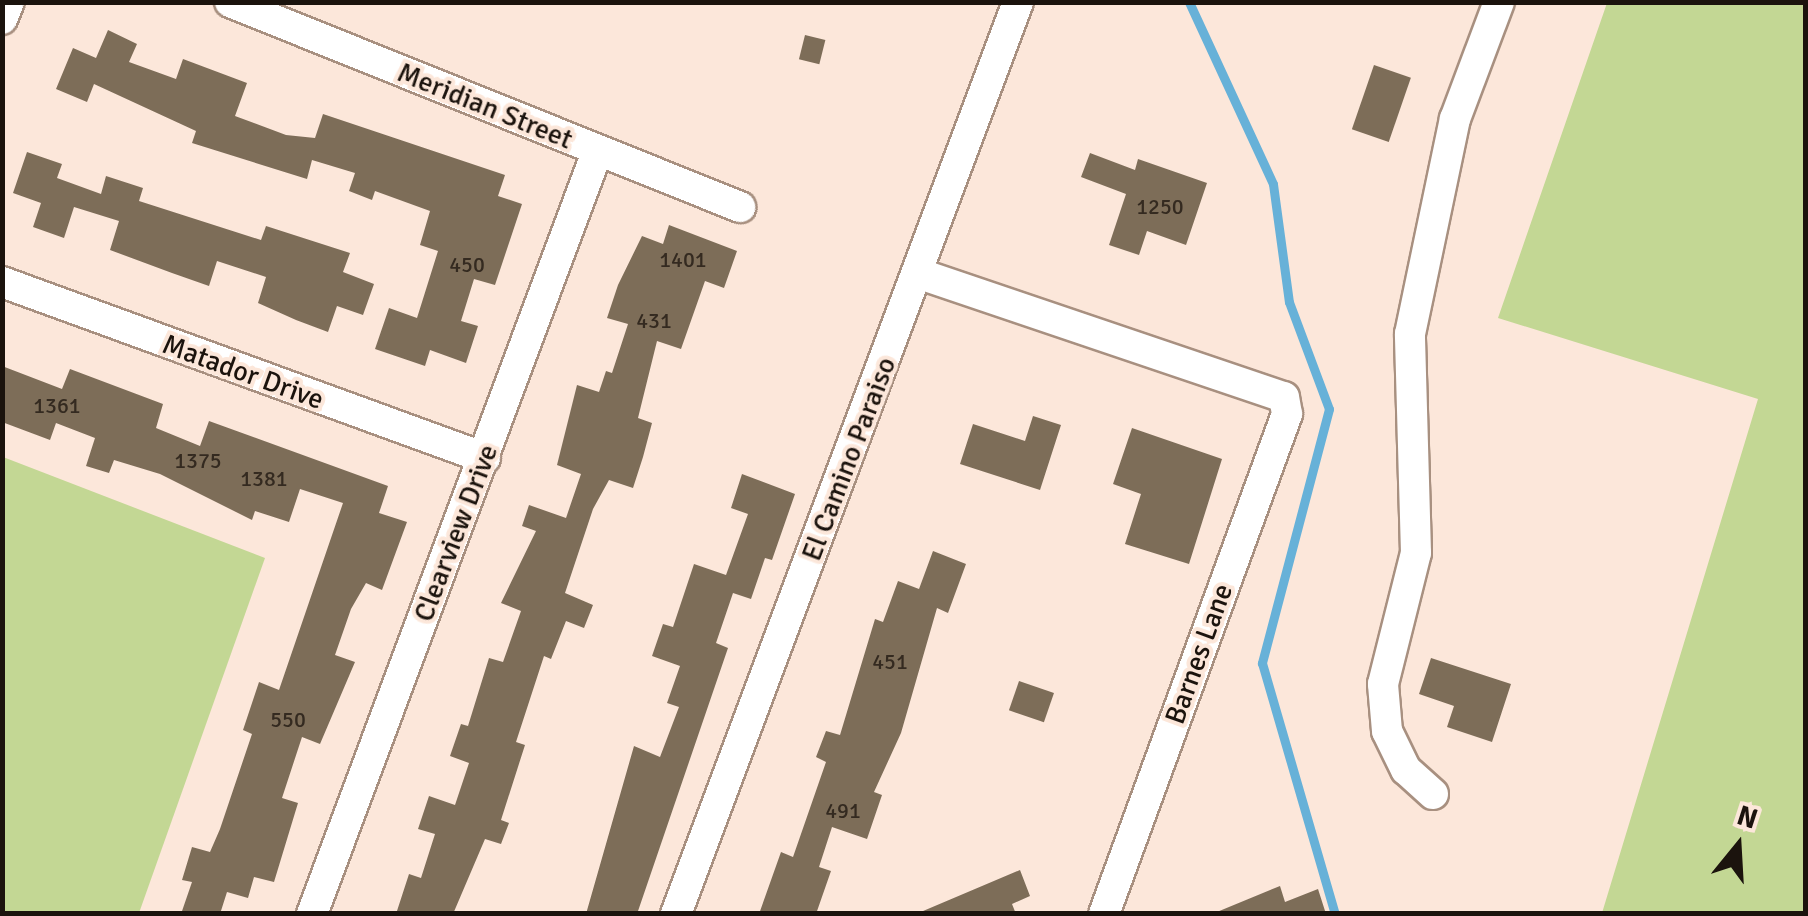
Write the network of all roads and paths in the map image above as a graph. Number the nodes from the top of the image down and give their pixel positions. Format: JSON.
{"nodes":[{"id":1,"x":9,"y":2,"type":"edge"},
{"id":2,"x":230,"y":2,"type":"edge"},
{"id":3,"x":1018,"y":2,"type":"edge"},
{"id":4,"x":1499,"y":2,"type":"edge"},
{"id":5,"x":2,"y":20,"type":"edge"},
{"id":6,"x":597,"y":152,"type":"junction"},
{"id":7,"x":740,"y":208,"type":"dead end"},
{"id":8,"x":920,"y":274,"type":"junction"},
{"id":9,"x":2,"y":282,"type":"edge"},
{"id":10,"x":485,"y":458,"type":"junction"},
{"id":11,"x":1433,"y":794,"type":"dead end"},
{"id":12,"x":312,"y":914,"type":"edge"},
{"id":13,"x":676,"y":914,"type":"edge"},
{"id":14,"x":1104,"y":914,"type":"edge"}],
"edges":[{"from":1,"to":5,"type":"street"},
{"from":2,"to":6,"type":"street","name":"Meridian Street"},
{"from":3,"to":8,"type":"street","name":"El Camino Paraiso"},
{"from":4,"to":11,"type":"street"},
{"from":6,"to":7,"type":"street","name":"Meridian Street"},
{"from":6,"to":10,"type":"street","name":"Clearview Drive"},
{"from":8,"to":13,"type":"street","name":"El Camino Paraiso"},
{"from":8,"to":14,"type":"street","name":"Barnes Lane"},
{"from":9,"to":10,"type":"street","name":"Matador Drive"},
{"from":10,"to":12,"type":"street","name":"Clearview Drive"}]}
